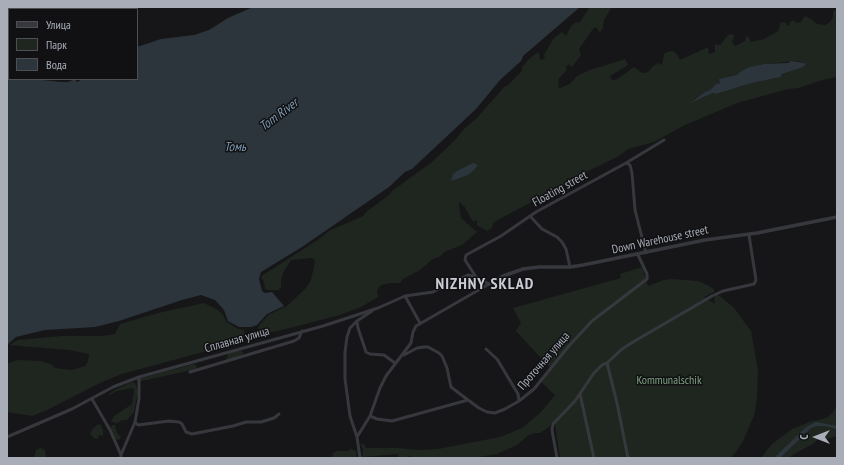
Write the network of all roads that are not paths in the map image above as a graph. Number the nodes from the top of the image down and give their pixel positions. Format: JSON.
{"nodes":[{"id":1,"x":664,"y":140,"type":"dead end"},
{"id":2,"x":626,"y":163,"type":"junction"},
{"id":3,"x":530,"y":216,"type":"junction"},
{"id":4,"x":837,"y":217,"type":"edge"},
{"id":5,"x":749,"y":235,"type":"junction"},
{"id":6,"x":646,"y":253,"type":"junction"},
{"id":7,"x":638,"y":255,"type":"junction"},
{"id":8,"x":570,"y":267,"type":"junction"},
{"id":9,"x":476,"y":277,"type":"junction"},
{"id":10,"x":489,"y":284,"type":"junction"},
{"id":11,"x":406,"y":296,"type":"junction"},
{"id":12,"x":378,"y":308,"type":"junction"},
{"id":13,"x":357,"y":321,"type":"junction"},
{"id":14,"x":420,"y":323,"type":"junction"},
{"id":15,"x":302,"y":332,"type":"junction"},
{"id":16,"x":486,"y":349,"type":"dead end"},
{"id":17,"x":221,"y":354,"type":"junction"},
{"id":18,"x":401,"y":357,"type":"junction"},
{"id":19,"x":225,"y":362,"type":"junction"},
{"id":20,"x":395,"y":363,"type":"junction"},
{"id":21,"x":607,"y":363,"type":"junction"},
{"id":22,"x":190,"y":372,"type":"dead end"},
{"id":23,"x":138,"y":377,"type":"junction"},
{"id":24,"x":580,"y":394,"type":"junction"},
{"id":25,"x":92,"y":399,"type":"junction"},
{"id":26,"x":468,"y":400,"type":"junction"},
{"id":27,"x":519,"y":401,"type":"junction"},
{"id":28,"x":279,"y":414,"type":"dead end"},
{"id":29,"x":370,"y":416,"type":"junction"},
{"id":30,"x":135,"y":422,"type":"junction"},
{"id":31,"x":357,"y":437,"type":"junction"},
{"id":32,"x":7,"y":438,"type":"edge"},
{"id":33,"x":121,"y":456,"type":"edge"},
{"id":34,"x":360,"y":458,"type":"edge"},
{"id":35,"x":557,"y":458,"type":"edge"},
{"id":36,"x":594,"y":458,"type":"edge"},
{"id":37,"x":628,"y":458,"type":"edge"}],
"edges":[{"from":1,"to":2,"type":"street","name":"Floating street"},
{"from":2,"to":3,"type":"street","name":"Floating street"},
{"from":2,"to":6,"type":"street"},
{"from":3,"to":8,"type":"street"},
{"from":3,"to":9,"type":"street","name":"Floating street"},
{"from":4,"to":5,"type":"street","name":"Down Warehouse street"},
{"from":5,"to":6,"type":"street","name":"Down Warehouse street"},
{"from":5,"to":21,"type":"street"},
{"from":6,"to":7,"type":"street","name":"Down Warehouse street"},
{"from":7,"to":8,"type":"street","name":"Down Warehouse street"},
{"from":7,"to":27,"type":"street","name":"Проточная улица"},
{"from":8,"to":10,"type":"street","name":"Down Warehouse street"},
{"from":9,"to":10,"type":"street"},
{"from":9,"to":11,"type":"street","name":"Сплавная улица"},
{"from":10,"to":14,"type":"street"},
{"from":11,"to":12,"type":"street","name":"Сплавная улица"},
{"from":11,"to":14,"type":"street"},
{"from":12,"to":13,"type":"street"},
{"from":12,"to":15,"type":"street","name":"Сплавная улица"},
{"from":13,"to":20,"type":"street"},
{"from":13,"to":31,"type":"street"},
{"from":14,"to":18,"type":"street"},
{"from":15,"to":17,"type":"street","name":"Сплавная улица"},
{"from":15,"to":19,"type":"street"},
{"from":16,"to":27,"type":"street"},
{"from":17,"to":19,"type":"street"},
{"from":17,"to":23,"type":"street","name":"Сплавная улица"},
{"from":18,"to":20,"type":"street"},
{"from":18,"to":26,"type":"street"},
{"from":19,"to":22,"type":"street"},
{"from":20,"to":29,"type":"street"},
{"from":21,"to":24,"type":"street"},
{"from":21,"to":37,"type":"street"},
{"from":23,"to":25,"type":"street","name":"Сплавная улица"},
{"from":23,"to":30,"type":"street"},
{"from":24,"to":35,"type":"street"},
{"from":24,"to":36,"type":"street"},
{"from":25,"to":32,"type":"street","name":"Сплавная улица"},
{"from":25,"to":33,"type":"street"},
{"from":26,"to":27,"type":"street","name":"Проточная улица"},
{"from":26,"to":29,"type":"street"},
{"from":28,"to":30,"type":"street"},
{"from":29,"to":31,"type":"street"},
{"from":30,"to":33,"type":"street"},
{"from":31,"to":34,"type":"street"}]}
